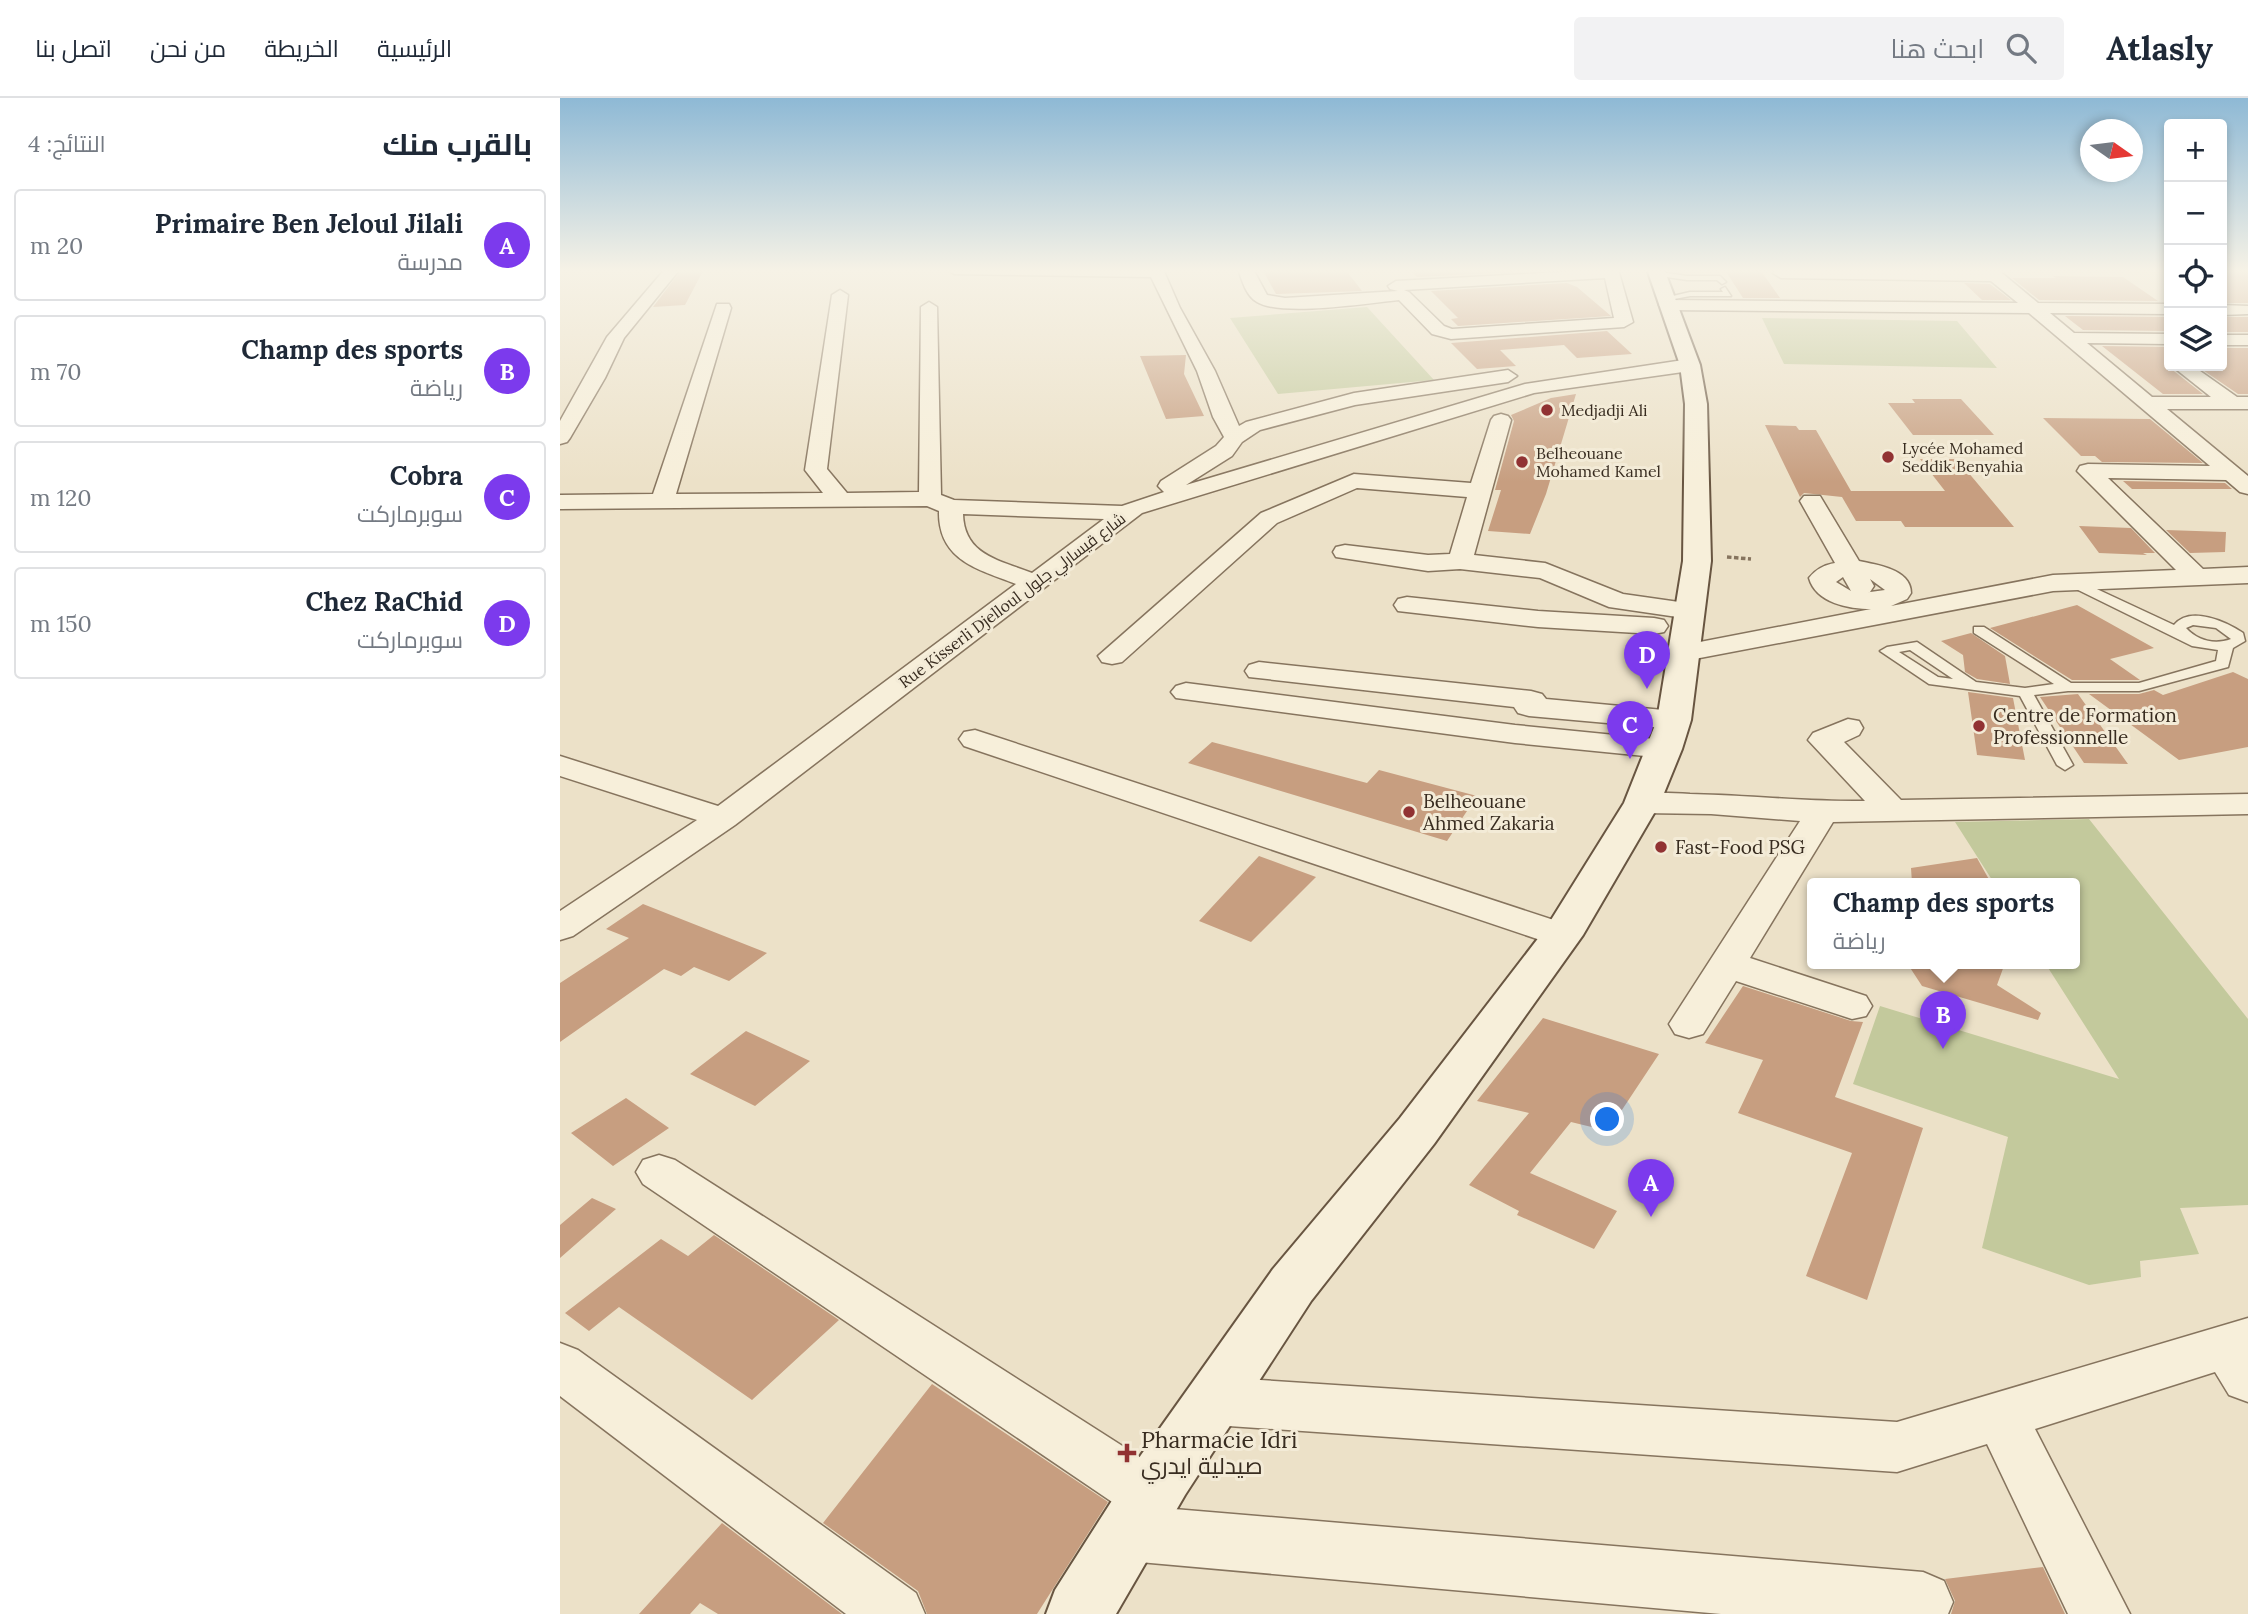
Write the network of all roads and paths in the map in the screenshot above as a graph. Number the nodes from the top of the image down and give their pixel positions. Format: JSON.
{"nodes":[{"id":1,"x":615,"y":340,"type":"edge"},
{"id":2,"x":713,"y":340,"type":"edge"},
{"id":3,"x":833,"y":340,"type":"edge"},
{"id":4,"x":931,"y":340,"type":"edge"},
{"id":5,"x":1189,"y":340,"type":"edge"},
{"id":6,"x":1679,"y":340,"type":"edge"},
{"id":7,"x":2070,"y":340,"type":"edge"},
{"id":8,"x":2146,"y":340,"type":"edge"},
{"id":9,"x":2227,"y":340,"type":"edge"},
{"id":10,"x":2248,"y":340,"type":"edge"},
{"id":11,"x":2164,"y":353,"type":"edge"},
{"id":12,"x":1672,"y":361,"type":"junction"},
{"id":13,"x":2189,"y":371,"type":"edge"},
{"id":14,"x":2146,"y":403,"type":"junction"},
{"id":15,"x":2240,"y":403,"type":"edge"},
{"id":16,"x":1501,"y":420,"type":"dead end"},
{"id":17,"x":560,"y":438,"type":"edge"},
{"id":18,"x":1235,"y":439,"type":"junction"},
{"id":19,"x":2229,"y":473,"type":"junction"},
{"id":20,"x":2248,"y":487,"type":"edge"},
{"id":21,"x":840,"y":499,"type":"junction"},
{"id":22,"x":1478,"y":500,"type":"junction"},
{"id":23,"x":1812,"y":501,"type":"dead end"},
{"id":24,"x":560,"y":502,"type":"edge"},
{"id":25,"x":662,"y":502,"type":"junction"},
{"id":26,"x":940,"y":503,"type":"junction"},
{"id":27,"x":1373,"y":503,"type":"dead end"},
{"id":28,"x":1130,"y":511,"type":"junction"},
{"id":29,"x":1345,"y":552,"type":"dead end"},
{"id":30,"x":1727,"y":557,"type":"dead end"},
{"id":31,"x":1751,"y":559,"type":"dead end"},
{"id":32,"x":1460,"y":561,"type":"junction"},
{"id":33,"x":2248,"y":575,"type":"edge"},
{"id":34,"x":2198,"y":578,"type":"junction"},
{"id":35,"x":2071,"y":581,"type":"junction"},
{"id":36,"x":1035,"y":583,"type":"junction"},
{"id":37,"x":1407,"y":605,"type":"dead end"},
{"id":38,"x":1873,"y":608,"type":"junction"},
{"id":39,"x":1688,"y":630,"type":"junction"},
{"id":40,"x":1979,"y":630,"type":"dead end"},
{"id":41,"x":2189,"y":634,"type":"junction"},
{"id":42,"x":2226,"y":646,"type":"junction"},
{"id":43,"x":1112,"y":656,"type":"dead end"},
{"id":44,"x":2223,"y":664,"type":"junction"},
{"id":45,"x":1259,"y":671,"type":"dead end"},
{"id":46,"x":1973,"y":686,"type":"junction"},
{"id":47,"x":2068,"y":687,"type":"junction"},
{"id":48,"x":1186,"y":692,"type":"dead end"},
{"id":49,"x":2025,"y":692,"type":"junction"},
{"id":50,"x":1848,"y":728,"type":"dead end"},
{"id":51,"x":1670,"y":734,"type":"junction"},
{"id":52,"x":975,"y":739,"type":"dead end"},
{"id":53,"x":2065,"y":765,"type":"dead end"},
{"id":54,"x":560,"y":766,"type":"edge"},
{"id":55,"x":1642,"y":803,"type":"junction"},
{"id":56,"x":2248,"y":804,"type":"edge"},
{"id":57,"x":1892,"y":810,"type":"junction"},
{"id":58,"x":1821,"y":812,"type":"junction"},
{"id":59,"x":723,"y":818,"type":"junction"},
{"id":60,"x":560,"y":928,"type":"edge"},
{"id":61,"x":1562,"y":935,"type":"junction"},
{"id":62,"x":1727,"y":964,"type":"junction"},
{"id":63,"x":1852,"y":1006,"type":"dead end"},
{"id":64,"x":1689,"y":1024,"type":"dead end"},
{"id":65,"x":659,"y":1172,"type":"dead end"},
{"id":66,"x":2241,"y":1355,"type":"edge"},
{"id":67,"x":560,"y":1366,"type":"edge"},
{"id":68,"x":1214,"y":1401,"type":"junction"},
{"id":69,"x":2001,"y":1417,"type":"junction"},
{"id":70,"x":1139,"y":1514,"type":"junction"},
{"id":71,"x":1923,"y":1602,"type":"dead end"},
{"id":72,"x":895,"y":1614,"type":"edge"},
{"id":73,"x":1079,"y":1614,"type":"edge"},
{"id":74,"x":2100,"y":1614,"type":"edge"}],
"edges":[{"from":1,"to":17,"type":"street"},
{"from":2,"to":25,"type":"street"},
{"from":3,"to":21,"type":"street"},
{"from":4,"to":26,"type":"street"},
{"from":5,"to":18,"type":"street"},
{"from":6,"to":12,"type":"main road"},
{"from":7,"to":14,"type":"street"},
{"from":8,"to":11,"type":"street"},
{"from":9,"to":10,"type":"street"},
{"from":12,"to":18,"type":"street"},
{"from":12,"to":28,"type":"street","name":"Rue Kisserli Djelloul شارع قيسارلي جلول"},
{"from":12,"to":39,"type":"main road"},
{"from":13,"to":15,"type":"street"},
{"from":14,"to":15,"type":"street"},
{"from":14,"to":19,"type":"street"},
{"from":16,"to":22,"type":"street"},
{"from":18,"to":28,"type":"street"},
{"from":19,"to":20,"type":"street"},
{"from":19,"to":34,"type":"street"},
{"from":21,"to":25,"type":"street"},
{"from":21,"to":26,"type":"street"},
{"from":22,"to":27,"type":"street"},
{"from":22,"to":32,"type":"street"},
{"from":22,"to":43,"type":"street"},
{"from":23,"to":38,"type":"street"},
{"from":24,"to":25,"type":"street"},
{"from":26,"to":28,"type":"street"},
{"from":26,"to":36,"type":"street"},
{"from":28,"to":36,"type":"street","name":"Rue Kisserli Djelloul شارع قيسارلي جلول"},
{"from":29,"to":32,"type":"street"},
{"from":30,"to":31,"type":"path"},
{"from":32,"to":39,"type":"street"},
{"from":33,"to":34,"type":"street"},
{"from":34,"to":35,"type":"street"},
{"from":35,"to":38,"type":"street"},
{"from":35,"to":41,"type":"lane"},
{"from":36,"to":59,"type":"street","name":"Rue Kisserli Djelloul شارع قيسارلي جلول"},
{"from":37,"to":39,"type":"street"},
{"from":38,"to":39,"type":"street"},
{"from":39,"to":51,"type":"main road"},
{"from":40,"to":47,"type":"lane"},
{"from":41,"to":42,"type":"lane"},
{"from":41,"to":42,"type":"lane"},
{"from":41,"to":44,"type":"lane"},
{"from":42,"to":44,"type":"lane"},
{"from":44,"to":47,"type":"lane"},
{"from":45,"to":51,"type":"street"},
{"from":46,"to":46,"type":"lane"},
{"from":46,"to":49,"type":"lane"},
{"from":47,"to":49,"type":"lane"},
{"from":48,"to":51,"type":"street"},
{"from":49,"to":53,"type":"lane"},
{"from":50,"to":57,"type":"street"},
{"from":51,"to":55,"type":"main road"},
{"from":52,"to":61,"type":"street"},
{"from":54,"to":59,"type":"street"},
{"from":55,"to":58,"type":"street"},
{"from":55,"to":61,"type":"main road"},
{"from":56,"to":57,"type":"street"},
{"from":57,"to":58,"type":"street"},
{"from":58,"to":62,"type":"street"},
{"from":59,"to":60,"type":"street","name":"Rue Kisserli Djelloul شارع قيسارلي جلول"},
{"from":61,"to":68,"type":"main road"},
{"from":62,"to":63,"type":"street"},
{"from":62,"to":64,"type":"street"},
{"from":65,"to":70,"type":"street"},
{"from":66,"to":69,"type":"street"},
{"from":67,"to":72,"type":"street"},
{"from":68,"to":69,"type":"street"},
{"from":68,"to":70,"type":"main road"},
{"from":69,"to":74,"type":"street"},
{"from":70,"to":71,"type":"street"},
{"from":70,"to":73,"type":"main road"}]}
